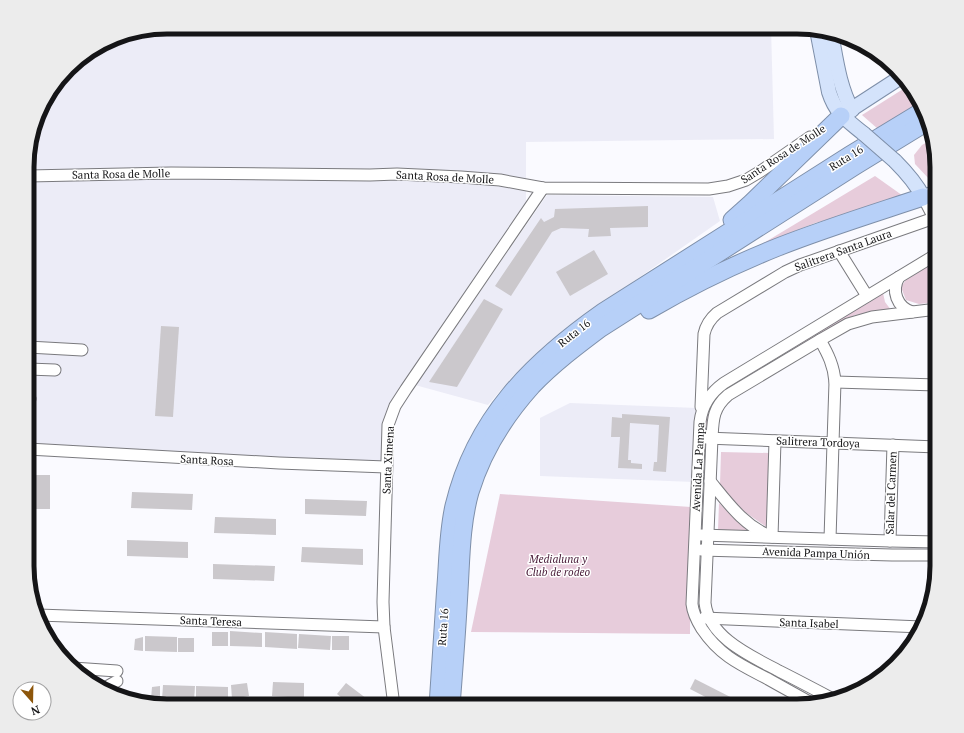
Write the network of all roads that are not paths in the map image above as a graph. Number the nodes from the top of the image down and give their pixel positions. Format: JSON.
{"nodes":[{"id":1,"x":818,"y":36,"type":"edge"},
{"id":2,"x":832,"y":39,"type":"edge"},
{"id":3,"x":897,"y":79,"type":"edge"},
{"id":4,"x":846,"y":113,"type":"junction"},
{"id":5,"x":918,"y":113,"type":"edge"},
{"id":6,"x":923,"y":124,"type":"edge"},
{"id":7,"x":34,"y":176,"type":"edge"},
{"id":8,"x":543,"y":188,"type":"junction"},
{"id":9,"x":930,"y":195,"type":"edge"},
{"id":10,"x":930,"y":222,"type":"edge"},
{"id":11,"x":839,"y":251,"type":"junction"},
{"id":12,"x":930,"y":258,"type":"edge"},
{"id":13,"x":664,"y":272,"type":"junction"},
{"id":14,"x":898,"y":277,"type":"junction"},
{"id":15,"x":867,"y":296,"type":"junction"},
{"id":16,"x":930,"y":310,"type":"edge"},
{"id":17,"x":912,"y":312,"type":"junction"},
{"id":18,"x":820,"y":340,"type":"junction"},
{"id":19,"x":34,"y":347,"type":"edge"},
{"id":20,"x":82,"y":350,"type":"dead end"},
{"id":21,"x":34,"y":369,"type":"edge"},
{"id":22,"x":55,"y":370,"type":"dead end"},
{"id":23,"x":835,"y":382,"type":"junction"},
{"id":24,"x":533,"y":385,"type":"junction"},
{"id":25,"x":930,"y":385,"type":"edge"},
{"id":26,"x":701,"y":411,"type":"junction"},
{"id":27,"x":699,"y":437,"type":"junction"},
{"id":28,"x":712,"y":438,"type":"junction"},
{"id":29,"x":775,"y":441,"type":"junction"},
{"id":30,"x":833,"y":443,"type":"junction"},
{"id":31,"x":893,"y":445,"type":"junction"},
{"id":32,"x":930,"y":447,"type":"edge"},
{"id":33,"x":34,"y":449,"type":"edge"},
{"id":34,"x":386,"y":467,"type":"junction"},
{"id":35,"x":710,"y":481,"type":"junction"},
{"id":36,"x":695,"y":534,"type":"junction"},
{"id":37,"x":707,"y":535,"type":"junction"},
{"id":38,"x":772,"y":537,"type":"junction"},
{"id":39,"x":830,"y":540,"type":"junction"},
{"id":40,"x":890,"y":541,"type":"junction"},
{"id":41,"x":930,"y":542,"type":"edge"},
{"id":42,"x":695,"y":550,"type":"junction"},
{"id":43,"x":707,"y":550,"type":"junction"},
{"id":44,"x":930,"y":556,"type":"edge"},
{"id":45,"x":448,"y":557,"type":"junction"},
{"id":46,"x":44,"y":615,"type":"edge"},
{"id":47,"x":696,"y":618,"type":"junction"},
{"id":48,"x":710,"y":619,"type":"junction"},
{"id":49,"x":457,"y":626,"type":"junction"},
{"id":50,"x":384,"y":627,"type":"junction"},
{"id":51,"x":915,"y":627,"type":"edge"},
{"id":52,"x":84,"y":670,"type":"edge"},
{"id":53,"x":108,"y":685,"type":"edge"},
{"id":54,"x":826,"y":695,"type":"edge"},
{"id":55,"x":393,"y":699,"type":"edge"},
{"id":56,"x":431,"y":699,"type":"edge"},
{"id":57,"x":438,"y":699,"type":"edge"},
{"id":58,"x":452,"y":699,"type":"edge"},
{"id":59,"x":461,"y":699,"type":"edge"},
{"id":60,"x":803,"y":699,"type":"edge"}],
"edges":[{"from":1,"to":4,"type":"main road"},
{"from":2,"to":4,"type":"main road"},
{"from":3,"to":4,"type":"main road"},
{"from":4,"to":8,"type":"street","name":"Santa Rosa de Molle"},
{"from":4,"to":9,"type":"main road","bridge":true},
{"from":4,"to":13,"type":"highway"},
{"from":5,"to":13,"type":"highway","name":"Ruta 16"},
{"from":6,"to":24,"type":"highway","name":"Ruta 16"},
{"from":7,"to":8,"type":"street","name":"Santa Rosa de Molle"},
{"from":8,"to":34,"type":"street","name":"Santa Ximena"},
{"from":9,"to":24,"type":"highway"},
{"from":10,"to":11,"type":"street","name":"Salitrera Santa Laura"},
{"from":11,"to":15,"type":"street"},
{"from":11,"to":26,"type":"street","name":"Salitrera Santa Laura"},
{"from":12,"to":14,"type":"street","name":"Avenida La Pampa"},
{"from":13,"to":45,"type":"highway","name":"Ruta 16"},
{"from":14,"to":15,"type":"street","name":"Avenida La Pampa"},
{"from":14,"to":17,"type":"street"},
{"from":15,"to":26,"type":"street","name":"Avenida La Pampa"},
{"from":16,"to":17,"type":"street","name":"Avenida La Pampa"},
{"from":17,"to":18,"type":"street","name":"Avenida La Pampa"},
{"from":18,"to":23,"type":"street"},
{"from":18,"to":28,"type":"street","name":"Avenida La Pampa"},
{"from":19,"to":20,"type":"street"},
{"from":21,"to":22,"type":"street"},
{"from":23,"to":25,"type":"street"},
{"from":23,"to":30,"type":"street"},
{"from":24,"to":49,"type":"highway","name":"Ruta 16"},
{"from":26,"to":27,"type":"street","name":"Avenida La Pampa"},
{"from":27,"to":28,"type":"street","name":"Salitrera Tordoya"},
{"from":27,"to":36,"type":"street","name":"Avenida La Pampa"},
{"from":28,"to":29,"type":"street","name":"Salitrera Tordoya"},
{"from":28,"to":35,"type":"street","name":"Avenida La Pampa"},
{"from":29,"to":30,"type":"street","name":"Salitrera Tordoya"},
{"from":29,"to":38,"type":"street"},
{"from":30,"to":31,"type":"street","name":"Salitrera Tordoya"},
{"from":30,"to":39,"type":"street"},
{"from":31,"to":32,"type":"street","name":"Salitrera Tordoya"},
{"from":31,"to":40,"type":"street","name":"Salar del Carmen"},
{"from":33,"to":34,"type":"street","name":"Santa Rosa"},
{"from":34,"to":50,"type":"street","name":"Santa Ximena"},
{"from":35,"to":37,"type":"street","name":"Avenida La Pampa"},
{"from":35,"to":38,"type":"street"},
{"from":36,"to":37,"type":"street","name":"Avenida Pampa Unión"},
{"from":36,"to":42,"type":"street","name":"Avenida La Pampa"},
{"from":37,"to":38,"type":"street","name":"Avenida Pampa Unión"},
{"from":37,"to":43,"type":"street","name":"Avenida La Pampa"},
{"from":38,"to":39,"type":"street","name":"Avenida Pampa Unión"},
{"from":39,"to":40,"type":"street","name":"Avenida Pampa Unión"},
{"from":40,"to":41,"type":"street","name":"Avenida Pampa Unión"},
{"from":42,"to":43,"type":"street","name":"Avenida Pampa Unión"},
{"from":42,"to":47,"type":"street","name":"Avenida La Pampa"},
{"from":43,"to":44,"type":"street","name":"Avenida Pampa Unión"},
{"from":43,"to":48,"type":"street","name":"Avenida La Pampa"},
{"from":45,"to":56,"type":"highway"},
{"from":45,"to":57,"type":"highway","name":"Ruta 16"},
{"from":46,"to":50,"type":"street","name":"Santa Teresa"},
{"from":47,"to":48,"type":"street","name":"Santa Isabel"},
{"from":47,"to":60,"type":"street","name":"Avenida La Pampa"},
{"from":48,"to":51,"type":"street","name":"Santa Isabel"},
{"from":48,"to":54,"type":"street","name":"Avenida La Pampa"},
{"from":49,"to":58,"type":"highway","name":"Ruta 16"},
{"from":49,"to":59,"type":"highway"},
{"from":50,"to":55,"type":"street","name":"Santa Ximena"},
{"from":52,"to":53,"type":"street"}]}
